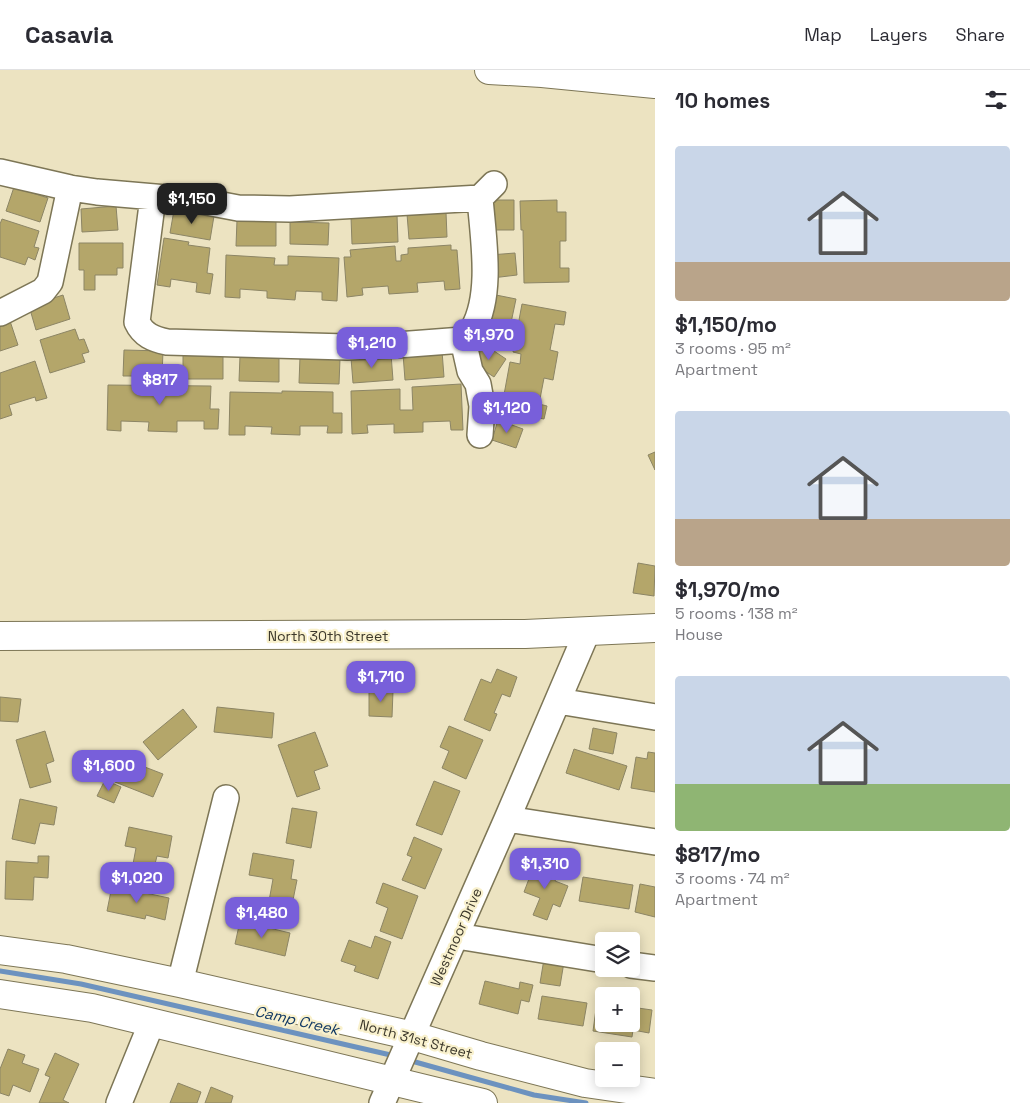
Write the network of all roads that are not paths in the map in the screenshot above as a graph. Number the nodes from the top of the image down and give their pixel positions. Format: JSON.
{"nodes":[{"id":1,"x":489,"y":70,"type":"edge"},
{"id":2,"x":652,"y":79,"type":"edge"},
{"id":3,"x":0,"y":172,"type":"edge"},
{"id":4,"x":70,"y":188,"type":"junction"},
{"id":5,"x":154,"y":196,"type":"junction"},
{"id":6,"x":0,"y":313,"type":"edge"},
{"id":7,"x":463,"y":340,"type":"junction"},
{"id":8,"x":480,"y":435,"type":"dead end"},
{"id":9,"x":655,"y":628,"type":"edge"},
{"id":10,"x":587,"y":632,"type":"junction"},
{"id":11,"x":0,"y":636,"type":"edge"},
{"id":12,"x":558,"y":701,"type":"junction"},
{"id":13,"x":655,"y":717,"type":"edge"},
{"id":14,"x":226,"y":798,"type":"dead end"},
{"id":15,"x":508,"y":819,"type":"junction"},
{"id":16,"x":655,"y":842,"type":"edge"},
{"id":17,"x":456,"y":936,"type":"junction"},
{"id":18,"x":0,"y":950,"type":"edge"},
{"id":19,"x":595,"y":959,"type":"edge"},
{"id":20,"x":640,"y":966,"type":"edge"},
{"id":21,"x":655,"y":968,"type":"edge"},
{"id":22,"x":180,"y":983,"type":"junction"},
{"id":23,"x":0,"y":994,"type":"edge"},
{"id":24,"x":152,"y":1022,"type":"junction"},
{"id":25,"x":413,"y":1036,"type":"junction"},
{"id":26,"x":387,"y":1091,"type":"edge"},
{"id":27,"x":655,"y":1093,"type":"edge"},
{"id":28,"x":119,"y":1103,"type":"edge"},
{"id":29,"x":483,"y":1103,"type":"edge"}],
"edges":[{"from":1,"to":2,"type":"main road"},
{"from":3,"to":4,"type":"street"},
{"from":4,"to":5,"type":"street"},
{"from":4,"to":6,"type":"street"},
{"from":5,"to":7,"type":"street"},
{"from":5,"to":7,"type":"street"},
{"from":7,"to":8,"type":"street"},
{"from":9,"to":10,"type":"main road","name":"North 30th Street"},
{"from":10,"to":11,"type":"main road","name":"North 30th Street"},
{"from":10,"to":12,"type":"street","name":"Westmoor Drive"},
{"from":12,"to":13,"type":"street"},
{"from":12,"to":15,"type":"street","name":"Westmoor Drive"},
{"from":14,"to":22,"type":"street"},
{"from":15,"to":16,"type":"street"},
{"from":15,"to":17,"type":"street","name":"Westmoor Drive"},
{"from":17,"to":19,"type":"street"},
{"from":17,"to":25,"type":"street","name":"Westmoor Drive"},
{"from":18,"to":22,"type":"main road","name":"North 31st Street"},
{"from":20,"to":21,"type":"street"},
{"from":22,"to":25,"type":"main road","name":"North 31st Street"},
{"from":23,"to":24,"type":"main road"},
{"from":24,"to":26,"type":"main road"},
{"from":24,"to":28,"type":"street"},
{"from":25,"to":26,"type":"street","name":"Westmoor Drive"},
{"from":25,"to":27,"type":"main road","name":"North 31st Street"},
{"from":26,"to":29,"type":"main road"}]}
